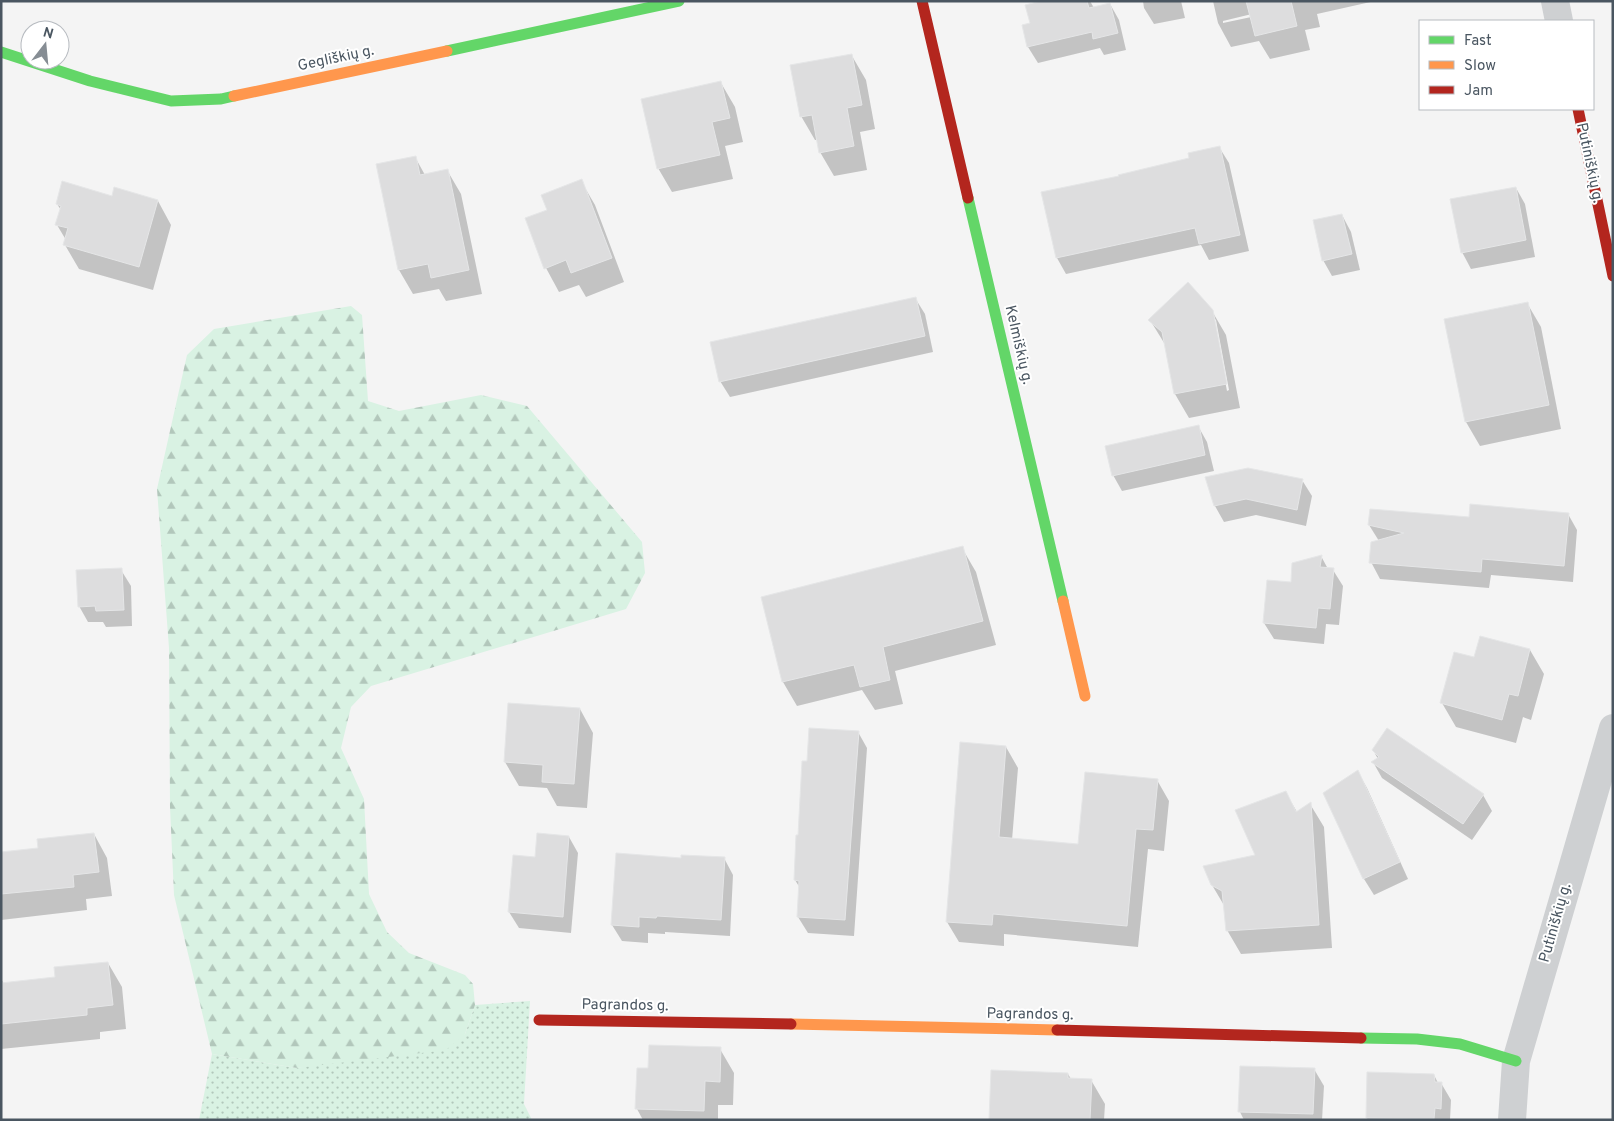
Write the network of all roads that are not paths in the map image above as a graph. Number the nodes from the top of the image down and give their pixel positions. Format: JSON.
{"nodes":[{"id":1,"x":680,"y":1,"type":"edge"},
{"id":2,"x":922,"y":1,"type":"edge"},
{"id":3,"x":1555,"y":1,"type":"edge"},
{"id":4,"x":1559,"y":20,"type":"edge"},
{"id":5,"x":1,"y":52,"type":"edge"},
{"id":6,"x":1578,"y":110,"type":"edge"},
{"id":7,"x":1613,"y":276,"type":"edge"},
{"id":8,"x":1085,"y":696,"type":"dead end"},
{"id":9,"x":1613,"y":728,"type":"edge"},
{"id":10,"x":539,"y":1020,"type":"dead end"},
{"id":11,"x":1516,"y":1061,"type":"junction"},
{"id":12,"x":1512,"y":1120,"type":"edge"}],
"edges":[{"from":1,"to":5,"type":"street","name":"Gegliškių g."},
{"from":2,"to":8,"type":"street","name":"Kelmiškių g."},
{"from":3,"to":4,"type":"street"},
{"from":6,"to":7,"type":"street","name":"Putiniškių g."},
{"from":9,"to":11,"type":"street","name":"Putiniškių g."},
{"from":10,"to":11,"type":"street","name":"Pagrandos g."},
{"from":11,"to":12,"type":"street","name":"Putiniškių g."}]}
